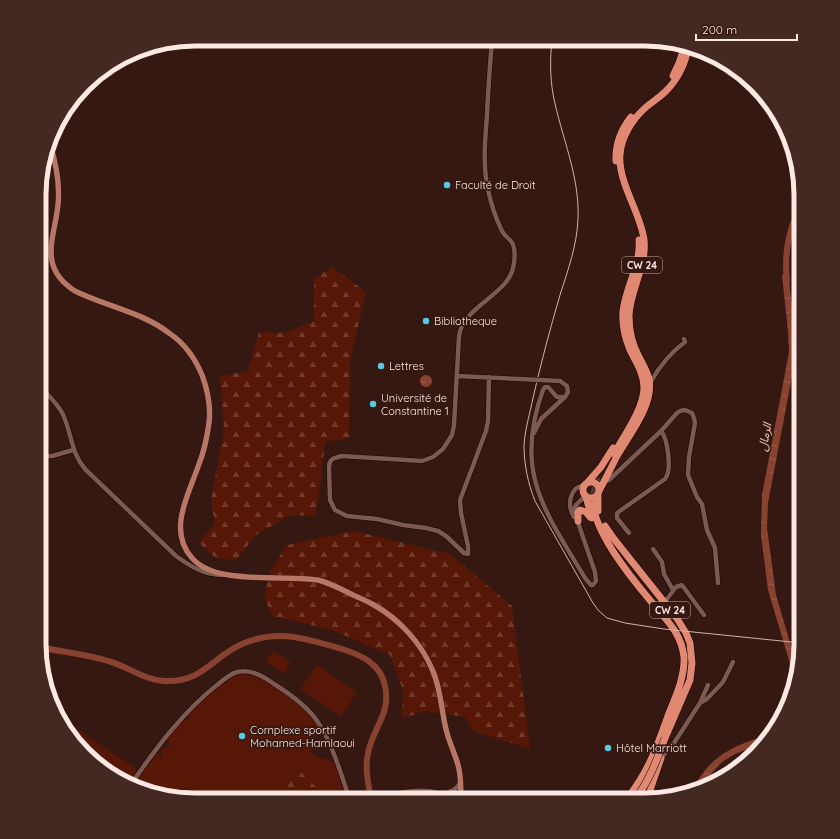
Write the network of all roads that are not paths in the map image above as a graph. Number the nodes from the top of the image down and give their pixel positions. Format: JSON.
{"nodes":[{"id":1,"x":492,"y":46,"type":"edge"},
{"id":2,"x":683,"y":51,"type":"edge"},
{"id":3,"x":687,"y":52,"type":"edge"},
{"id":4,"x":52,"y":153,"type":"edge"},
{"id":5,"x":684,"y":339,"type":"dead end"},
{"id":6,"x":457,"y":376,"type":"junction"},
{"id":7,"x":489,"y":377,"type":"junction"},
{"id":8,"x":649,"y":385,"type":"junction"},
{"id":9,"x":46,"y":394,"type":"edge"},
{"id":10,"x":565,"y":397,"type":"junction"},
{"id":11,"x":641,"y":404,"type":"junction"},
{"id":12,"x":661,"y":431,"type":"junction"},
{"id":13,"x":531,"y":437,"type":"junction"},
{"id":14,"x":73,"y":450,"type":"junction"},
{"id":15,"x":46,"y":456,"type":"edge"},
{"id":16,"x":602,"y":480,"type":"junction"},
{"id":17,"x":586,"y":484,"type":"junction"},
{"id":18,"x":598,"y":492,"type":"junction"},
{"id":19,"x":585,"y":497,"type":"junction"},
{"id":20,"x":593,"y":505,"type":"tunnel mouth"},
{"id":21,"x":578,"y":521,"type":"junction"},
{"id":22,"x":594,"y":524,"type":"junction"},
{"id":23,"x":629,"y":534,"type":"dead end"},
{"id":24,"x":653,"y":549,"type":"dead end"},
{"id":25,"x":614,"y":551,"type":"junction"},
{"id":26,"x":223,"y":575,"type":"junction"},
{"id":27,"x":718,"y":583,"type":"dead end"},
{"id":28,"x":673,"y":590,"type":"junction"},
{"id":29,"x":664,"y":603,"type":"junction"},
{"id":30,"x":704,"y":615,"type":"dead end"},
{"id":31,"x":733,"y":662,"type":"dead end"},
{"id":32,"x":714,"y":692,"type":"junction"},
{"id":33,"x":700,"y":703,"type":"junction"},
{"id":34,"x":675,"y":717,"type":"junction"},
{"id":35,"x":661,"y":758,"type":"junction"},
{"id":36,"x":642,"y":778,"type":"junction"},
{"id":37,"x":134,"y":780,"type":"edge"},
{"id":38,"x":461,"y":782,"type":"junction"},
{"id":39,"x":347,"y":793,"type":"edge"},
{"id":40,"x":402,"y":793,"type":"edge"},
{"id":41,"x":437,"y":793,"type":"edge"},
{"id":42,"x":446,"y":793,"type":"edge"},
{"id":43,"x":461,"y":793,"type":"edge"},
{"id":44,"x":631,"y":793,"type":"edge"},
{"id":45,"x":640,"y":793,"type":"edge"},
{"id":46,"x":642,"y":793,"type":"edge"},
{"id":47,"x":650,"y":793,"type":"edge"}],
"edges":[{"from":1,"to":6,"type":"street"},
{"from":2,"to":11,"type":"highway","number":"CW 24"},
{"from":3,"to":8,"type":"highway","number":"CW 24"},
{"from":4,"to":26,"type":"main road"},
{"from":5,"to":8,"type":"street"},
{"from":6,"to":7,"type":"street"},
{"from":6,"to":7,"type":"street"},
{"from":7,"to":10,"type":"street","bridge":true},
{"from":8,"to":16,"type":"highway","number":"CW 24"},
{"from":9,"to":14,"type":"street"},
{"from":10,"to":13,"type":"street"},
{"from":10,"to":13,"type":"street"},
{"from":11,"to":16,"type":"highway","number":"CW 24"},
{"from":11,"to":17,"type":"highway","number":"CW 24"},
{"from":12,"to":16,"type":"street"},
{"from":12,"to":23,"type":"street"},
{"from":12,"to":27,"type":"street"},
{"from":13,"to":21,"type":"street"},
{"from":14,"to":15,"type":"street"},
{"from":14,"to":26,"type":"street"},
{"from":16,"to":18,"type":"highway","number":"CW 24"},
{"from":17,"to":18,"type":"highway"},
{"from":17,"to":19,"type":"highway"},
{"from":17,"to":21,"type":"street"},
{"from":18,"to":19,"type":"highway"},
{"from":18,"to":29,"type":"highway","number":"CW 24"},
{"from":19,"to":21,"type":"street"},
{"from":19,"to":22,"type":"highway","number":"CW 24"},
{"from":20,"to":25,"type":"highway","number":"CW 24"},
{"from":21,"to":22,"type":"highway"},
{"from":22,"to":25,"type":"highway","number":"CW 24"},
{"from":24,"to":28,"type":"street"},
{"from":25,"to":36,"type":"highway","number":"CW 24"},
{"from":26,"to":38,"type":"main road"},
{"from":28,"to":29,"type":"street"},
{"from":28,"to":30,"type":"street"},
{"from":29,"to":34,"type":"highway","number":"CW 24"},
{"from":31,"to":32,"type":"street"},
{"from":32,"to":33,"type":"street"},
{"from":32,"to":33,"type":"street"},
{"from":33,"to":35,"type":"street"},
{"from":34,"to":35,"type":"highway","number":"CW 24"},
{"from":34,"to":45,"type":"highway","number":"CW 24","bridge":true},
{"from":35,"to":47,"type":"highway","number":"CW 24"},
{"from":36,"to":44,"type":"highway","number":"CW 24"},
{"from":36,"to":46,"type":"highway","number":"CW 24"},
{"from":37,"to":39,"type":"street"},
{"from":38,"to":42,"type":"street"},
{"from":38,"to":43,"type":"main road"},
{"from":40,"to":41,"type":"street"}]}
